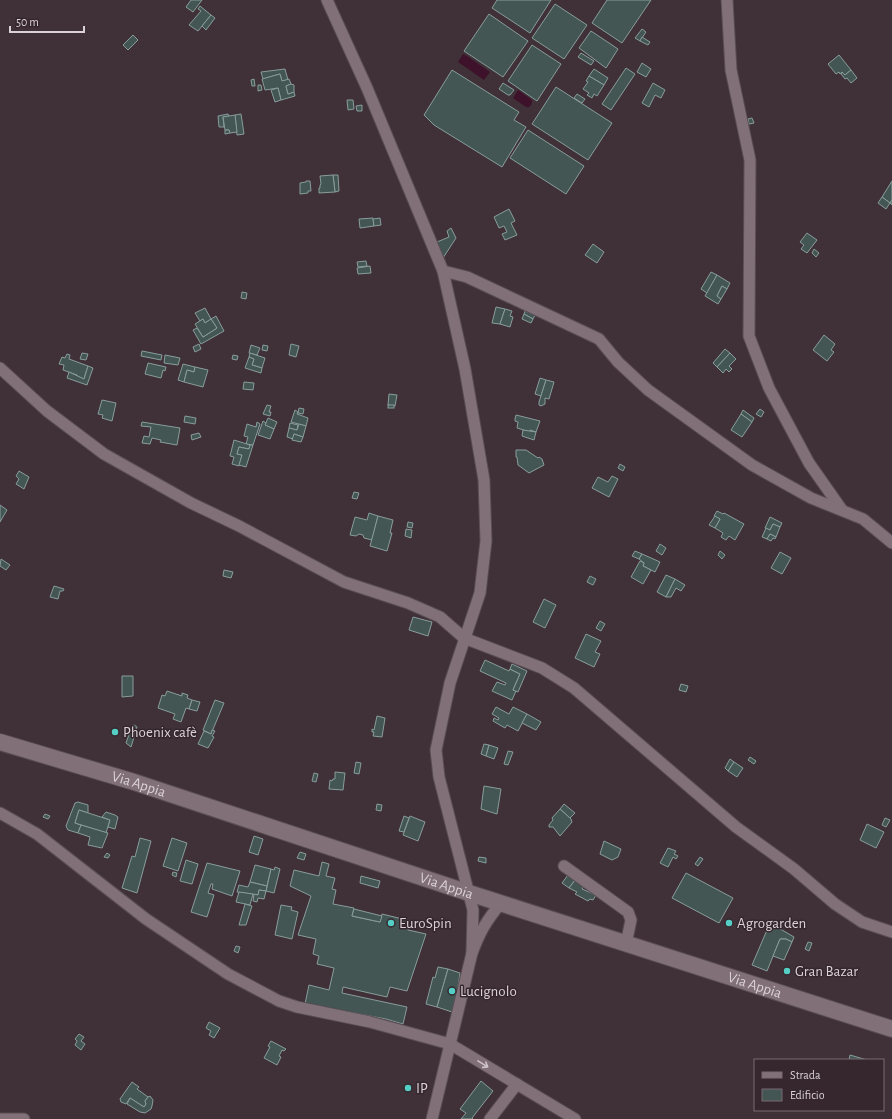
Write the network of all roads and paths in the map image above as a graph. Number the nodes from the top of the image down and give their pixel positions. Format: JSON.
{"nodes":[{"id":1,"x":327,"y":0,"type":"edge"},
{"id":2,"x":727,"y":0,"type":"edge"},
{"id":3,"x":443,"y":271,"type":"junction"},
{"id":4,"x":0,"y":368,"type":"edge"},
{"id":5,"x":842,"y":510,"type":"junction"},
{"id":6,"x":892,"y":543,"type":"edge"},
{"id":7,"x":464,"y":638,"type":"junction"},
{"id":8,"x":0,"y":742,"type":"edge"},
{"id":9,"x":0,"y":813,"type":"edge"},
{"id":10,"x":564,"y":866,"type":"dead end"},
{"id":11,"x":469,"y":893,"type":"junction"},
{"id":12,"x":501,"y":903,"type":"junction"},
{"id":13,"x":892,"y":932,"type":"edge"},
{"id":14,"x":626,"y":944,"type":"junction"},
{"id":15,"x":472,"y":953,"type":"junction"},
{"id":16,"x":892,"y":1029,"type":"edge"},
{"id":17,"x":450,"y":1044,"type":"junction"},
{"id":18,"x":516,"y":1084,"type":"junction"},
{"id":19,"x":559,"y":1115,"type":"edge"},
{"id":20,"x":0,"y":1119,"type":"edge"},
{"id":21,"x":24,"y":1119,"type":"edge"},
{"id":22,"x":432,"y":1119,"type":"edge"},
{"id":23,"x":490,"y":1119,"type":"edge"},
{"id":24,"x":575,"y":1119,"type":"edge"}],
"edges":[{"from":1,"to":3,"type":"street"},
{"from":2,"to":5,"type":"street"},
{"from":3,"to":5,"type":"street"},
{"from":3,"to":7,"type":"street"},
{"from":4,"to":7,"type":"street"},
{"from":5,"to":6,"type":"street"},
{"from":7,"to":11,"type":"street"},
{"from":7,"to":13,"type":"street"},
{"from":8,"to":11,"type":"main road","name":"Via Appia"},
{"from":9,"to":17,"type":"street"},
{"from":10,"to":14,"type":"street"},
{"from":11,"to":12,"type":"main road","name":"Via Appia"},
{"from":11,"to":15,"type":"street"},
{"from":12,"to":14,"type":"main road","name":"Via Appia"},
{"from":12,"to":15,"type":"street"},
{"from":14,"to":16,"type":"main road","name":"Via Appia"},
{"from":15,"to":17,"type":"street"},
{"from":17,"to":18,"type":"street","one_way":true},
{"from":17,"to":22,"type":"street"},
{"from":18,"to":19,"type":"street"},
{"from":18,"to":23,"type":"street"},
{"from":19,"to":24,"type":"street"},
{"from":20,"to":21,"type":"street"}]}
